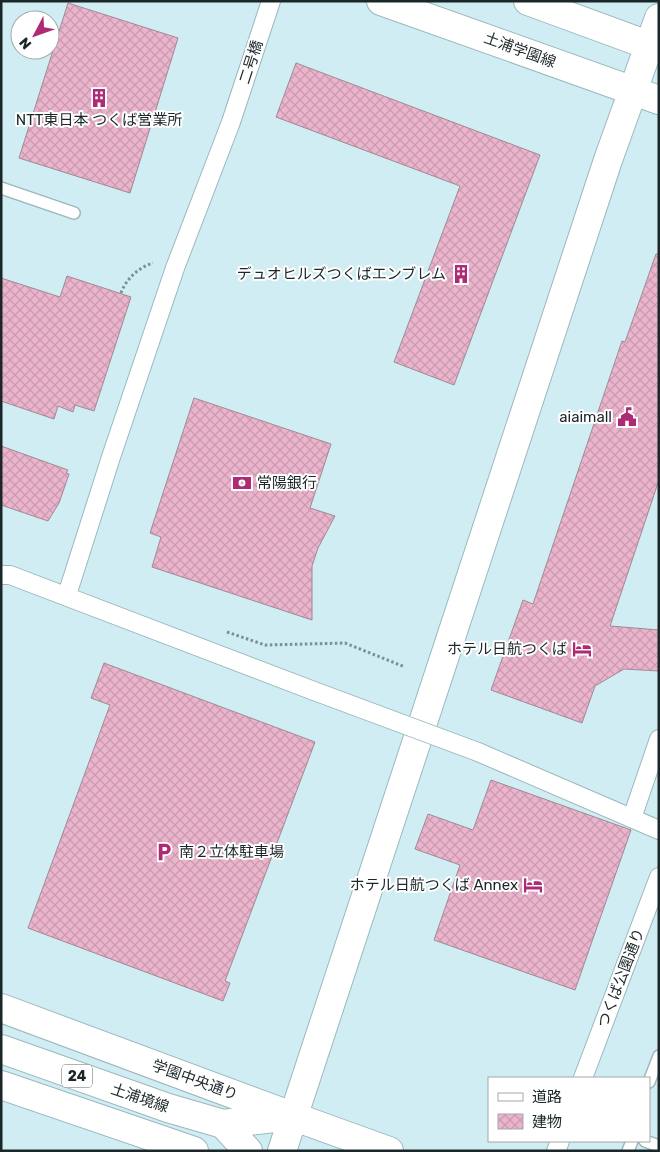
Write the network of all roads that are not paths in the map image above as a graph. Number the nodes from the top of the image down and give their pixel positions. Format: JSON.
{"nodes":[{"id":1,"x":270,"y":1,"type":"edge"},
{"id":2,"x":381,"y":1,"type":"edge"},
{"id":3,"x":528,"y":1,"type":"edge"},
{"id":4,"x":659,"y":18,"type":"edge"},
{"id":5,"x":654,"y":47,"type":"edge"},
{"id":6,"x":632,"y":90,"type":"junction"},
{"id":7,"x":659,"y":100,"type":"edge"},
{"id":8,"x":1,"y":188,"type":"edge"},
{"id":9,"x":74,"y":213,"type":"dead end"},
{"id":10,"x":1,"y":575,"type":"edge"},
{"id":11,"x":67,"y":595,"type":"junction"},
{"id":12,"x":659,"y":739,"type":"edge"},
{"id":13,"x":632,"y":818,"type":"junction"},
{"id":14,"x":659,"y":830,"type":"edge"},
{"id":15,"x":659,"y":877,"type":"edge"},
{"id":16,"x":1,"y":1008,"type":"edge"},
{"id":17,"x":1,"y":1049,"type":"edge"},
{"id":18,"x":659,"y":1056,"type":"edge"},
{"id":19,"x":583,"y":1077,"type":"edge"},
{"id":20,"x":650,"y":1079,"type":"edge"},
{"id":21,"x":1,"y":1085,"type":"edge"},
{"id":22,"x":292,"y":1116,"type":"junction"},
{"id":23,"x":222,"y":1124,"type":"junction"},
{"id":24,"x":194,"y":1151,"type":"edge"},
{"id":25,"x":248,"y":1151,"type":"edge"},
{"id":26,"x":282,"y":1151,"type":"edge"},
{"id":27,"x":389,"y":1151,"type":"edge"}],
"edges":[{"from":1,"to":11,"type":"street","name":"二号橋"},
{"from":2,"to":6,"type":"street","name":"土浦学園線"},
{"from":3,"to":5,"type":"street"},
{"from":4,"to":5,"type":"street"},
{"from":5,"to":6,"type":"street"},
{"from":6,"to":7,"type":"street","name":"土浦学園線"},
{"from":6,"to":22,"type":"street"},
{"from":8,"to":9,"type":"lane"},
{"from":10,"to":11,"type":"street"},
{"from":11,"to":13,"type":"street","bridge":true},
{"from":12,"to":13,"type":"street"},
{"from":13,"to":14,"type":"street"},
{"from":15,"to":19,"type":"street","name":"つくば公園通り"},
{"from":16,"to":22,"type":"street","name":"学園中央通り"},
{"from":17,"to":23,"type":"street","name":"土浦境線","number":"24"},
{"from":18,"to":20,"type":"lane"},
{"from":21,"to":24,"type":"street"},
{"from":22,"to":23,"type":"street","name":"土浦境線","number":"24"},
{"from":22,"to":26,"type":"street"},
{"from":22,"to":27,"type":"street","name":"学園中央通り","number":"24"},
{"from":23,"to":25,"type":"street","name":"土浦境線","number":"24"}]}
